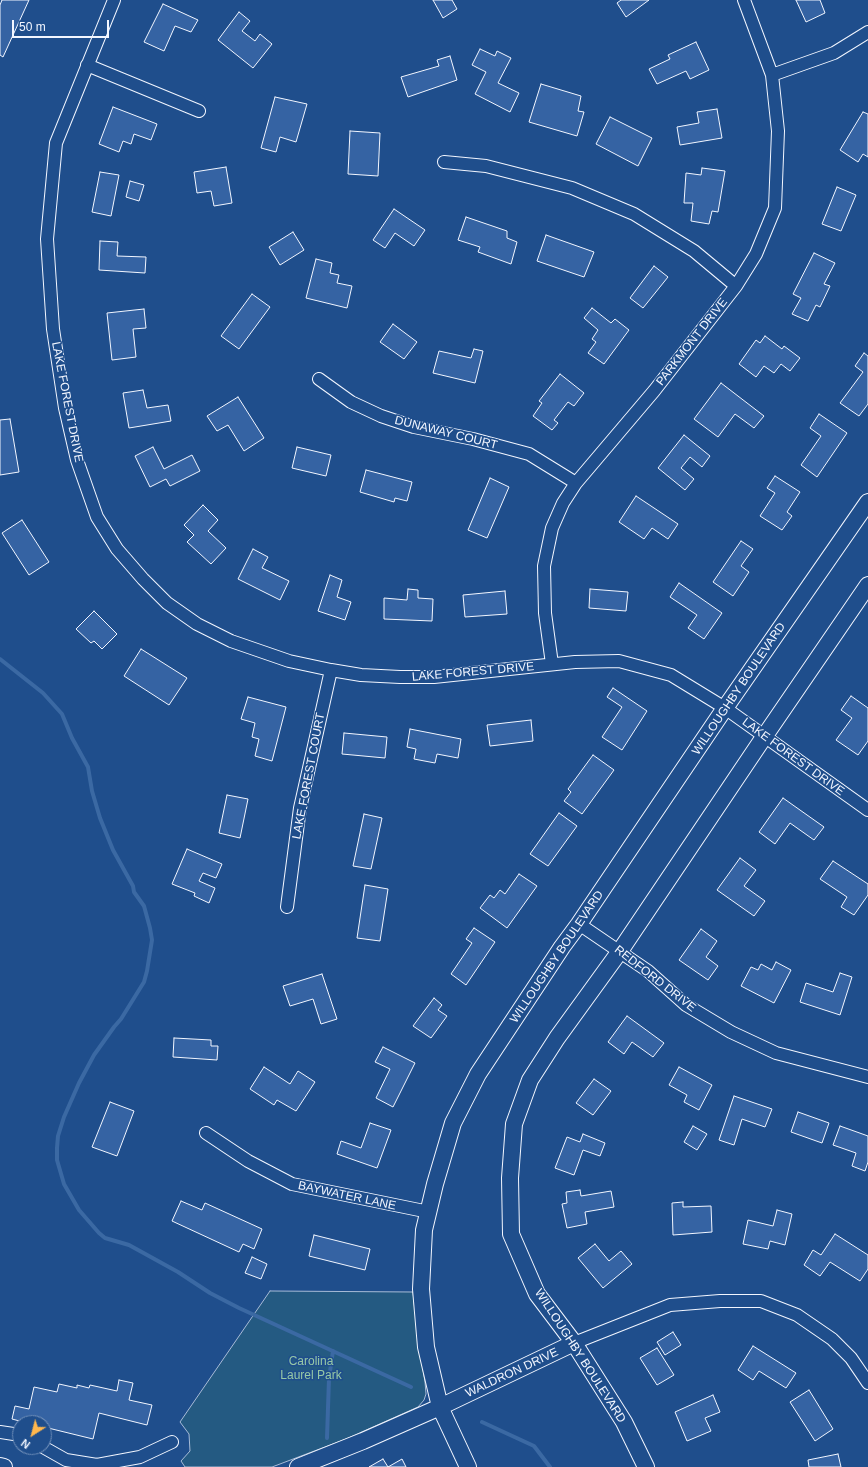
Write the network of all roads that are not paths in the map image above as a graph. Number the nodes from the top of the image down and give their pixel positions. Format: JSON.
{"nodes":[{"id":1,"x":114,"y":0,"type":"edge"},
{"id":2,"x":744,"y":0,"type":"edge"},
{"id":3,"x":868,"y":32,"type":"edge"},
{"id":4,"x":87,"y":65,"type":"junction"},
{"id":5,"x":772,"y":74,"type":"junction"},
{"id":6,"x":199,"y":111,"type":"dead end"},
{"id":7,"x":444,"y":162,"type":"dead end"},
{"id":8,"x":736,"y":286,"type":"junction"},
{"id":9,"x":319,"y":379,"type":"dead end"},
{"id":10,"x":576,"y":482,"type":"junction"},
{"id":11,"x":868,"y":502,"type":"edge"},
{"id":12,"x":868,"y":585,"type":"edge"},
{"id":13,"x":552,"y":664,"type":"junction"},
{"id":14,"x":331,"y":670,"type":"junction"},
{"id":15,"x":725,"y":708,"type":"junction"},
{"id":16,"x":764,"y":736,"type":"junction"},
{"id":17,"x":868,"y":810,"type":"edge"},
{"id":18,"x":287,"y":907,"type":"dead end"},
{"id":19,"x":579,"y":924,"type":"junction"},
{"id":20,"x":620,"y":951,"type":"junction"},
{"id":21,"x":868,"y":1077,"type":"edge"},
{"id":22,"x":206,"y":1133,"type":"dead end"},
{"id":23,"x":429,"y":1212,"type":"junction"},
{"id":24,"x":574,"y":1343,"type":"junction"},
{"id":25,"x":868,"y":1383,"type":"edge"},
{"id":26,"x":440,"y":1407,"type":"junction"},
{"id":27,"x":0,"y":1432,"type":"edge"},
{"id":28,"x":12,"y":1434,"type":"edge"},
{"id":29,"x":172,"y":1442,"type":"dead end"},
{"id":30,"x":52,"y":1452,"type":"edge"},
{"id":31,"x":0,"y":1466,"type":"edge"},
{"id":32,"x":4,"y":1467,"type":"edge"},
{"id":33,"x":298,"y":1467,"type":"edge"},
{"id":34,"x":468,"y":1467,"type":"edge"},
{"id":35,"x":646,"y":1467,"type":"edge"}],
"edges":[{"from":1,"to":4,"type":"street","name":"LAKE FOREST DRIVE"},
{"from":2,"to":5,"type":"street","name":"PARKMONT DRIVE"},
{"from":3,"to":5,"type":"street"},
{"from":4,"to":6,"type":"street"},
{"from":4,"to":14,"type":"street","name":"LAKE FOREST DRIVE"},
{"from":5,"to":8,"type":"street","name":"PARKMONT DRIVE"},
{"from":7,"to":8,"type":"street"},
{"from":8,"to":10,"type":"street","name":"PARKMONT DRIVE"},
{"from":9,"to":10,"type":"street","name":"DUNAWAY COURT"},
{"from":10,"to":13,"type":"street","name":"PARKMONT DRIVE"},
{"from":11,"to":15,"type":"street","name":"WILLOUGHBY BOULEVARD"},
{"from":12,"to":16,"type":"street","name":"WILLOUGHBY BOULEVARD"},
{"from":13,"to":14,"type":"street","name":"LAKE FOREST DRIVE"},
{"from":13,"to":15,"type":"street","name":"LAKE FOREST DRIVE"},
{"from":14,"to":18,"type":"street","name":"LAKE FOREST COURT"},
{"from":15,"to":16,"type":"street","name":"LAKE FOREST DRIVE"},
{"from":15,"to":19,"type":"street","name":"WILLOUGHBY BOULEVARD"},
{"from":16,"to":17,"type":"street","name":"LAKE FOREST DRIVE"},
{"from":16,"to":20,"type":"street","name":"WILLOUGHBY BOULEVARD"},
{"from":19,"to":20,"type":"street","name":"REDFORD DRIVE"},
{"from":19,"to":23,"type":"street","name":"WILLOUGHBY BOULEVARD"},
{"from":20,"to":21,"type":"street","name":"REDFORD DRIVE"},
{"from":20,"to":24,"type":"street","name":"WILLOUGHBY BOULEVARD"},
{"from":22,"to":23,"type":"street","name":"BAYWATER LANE"},
{"from":23,"to":26,"type":"street","name":"WILLOUGHBY BOULEVARD"},
{"from":24,"to":25,"type":"street","name":"WALDRON DRIVE"},
{"from":24,"to":26,"type":"street","name":"WALDRON DRIVE"},
{"from":24,"to":35,"type":"street","name":"WILLOUGHBY BOULEVARD"},
{"from":26,"to":33,"type":"street","name":"WALDRON DRIVE"},
{"from":26,"to":34,"type":"street","name":"WILLOUGHBY BOULEVARD"},
{"from":27,"to":28,"type":"street"},
{"from":29,"to":30,"type":"street"},
{"from":31,"to":32,"type":"street"}]}
